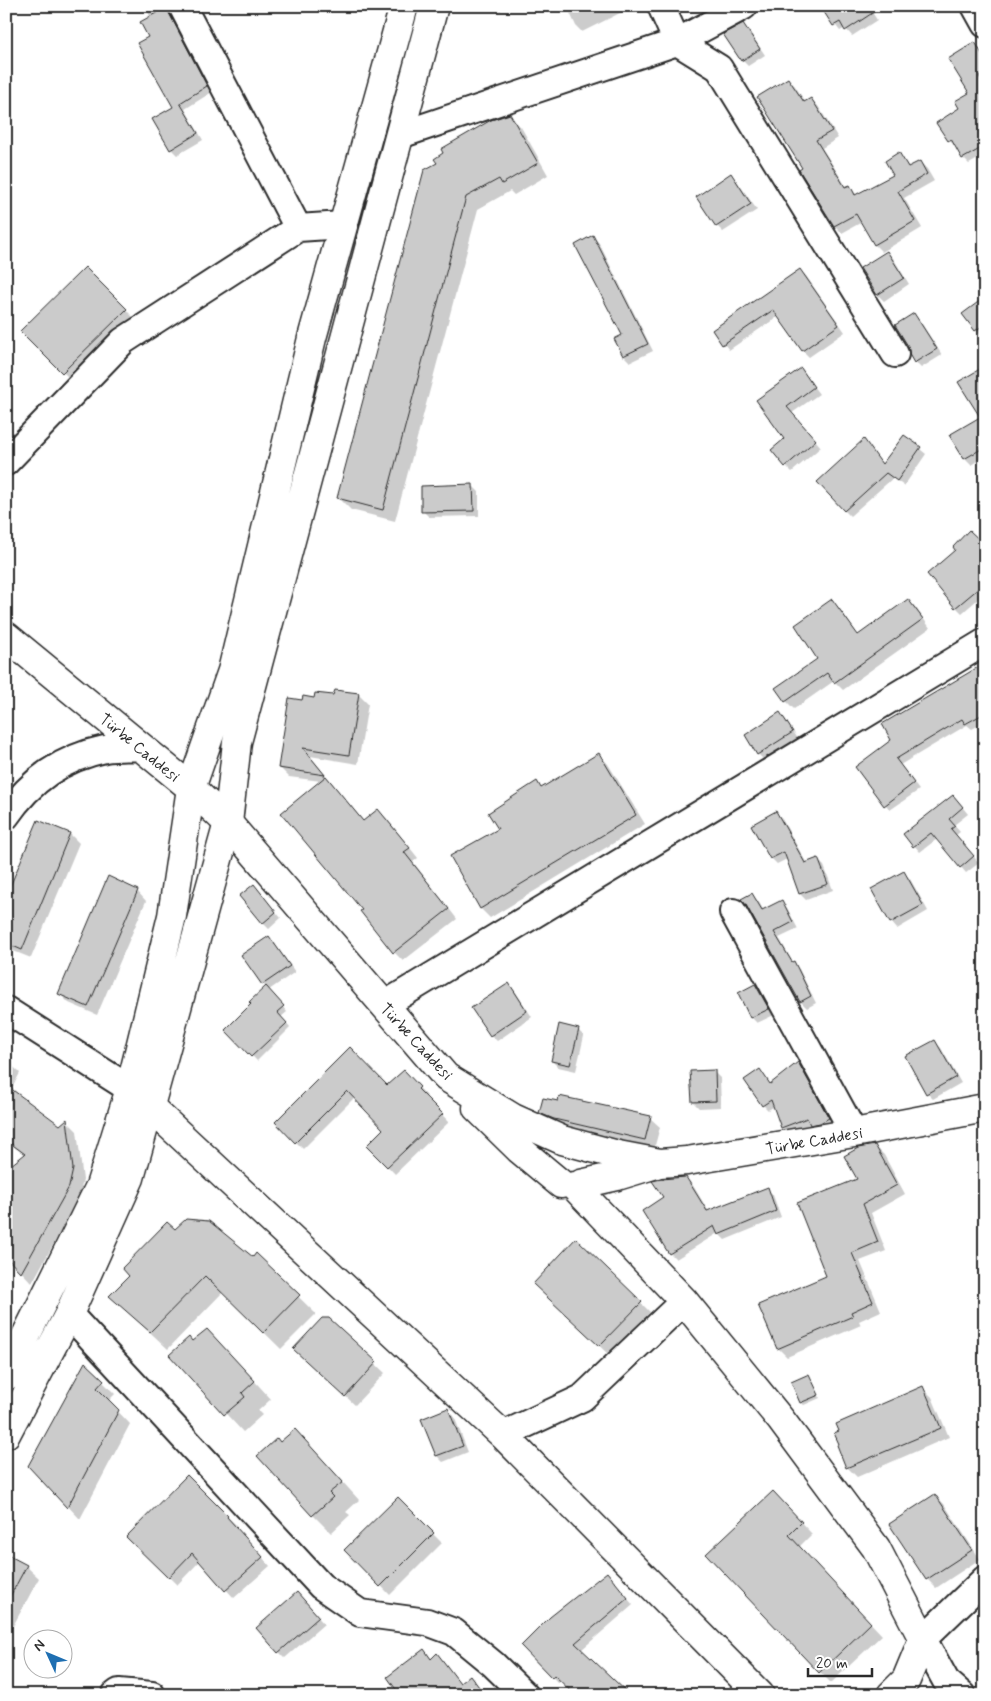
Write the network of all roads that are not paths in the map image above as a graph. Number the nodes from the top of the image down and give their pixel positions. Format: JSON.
{"nodes":[{"id":1,"x":182,"y":6,"type":"edge"},
{"id":2,"x":404,"y":6,"type":"edge"},
{"id":3,"x":434,"y":6,"type":"edge"},
{"id":4,"x":661,"y":6,"type":"edge"},
{"id":5,"x":744,"y":6,"type":"edge"},
{"id":6,"x":975,"y":6,"type":"edge"},
{"id":7,"x":985,"y":24,"type":"edge"},
{"id":8,"x":676,"y":42,"type":"junction"},
{"id":9,"x":400,"y":135,"type":"junction"},
{"id":10,"x":343,"y":225,"type":"junction"},
{"id":11,"x":298,"y":228,"type":"junction"},
{"id":12,"x":895,"y":354,"type":"dead end"},
{"id":13,"x":6,"y":462,"type":"edge"},
{"id":14,"x":6,"y":636,"type":"edge"},
{"id":15,"x":985,"y":642,"type":"edge"},
{"id":16,"x":140,"y":747,"type":"junction"},
{"id":17,"x":190,"y":788,"type":"junction"},
{"id":18,"x":9,"y":804,"type":"edge"},
{"id":19,"x":228,"y":823,"type":"junction"},
{"id":20,"x":733,"y":912,"type":"dead end"},
{"id":21,"x":384,"y":1005,"type":"junction"},
{"id":22,"x":6,"y":1010,"type":"edge"},
{"id":23,"x":446,"y":1077,"type":"junction"},
{"id":24,"x":130,"y":1089,"type":"junction"},
{"id":25,"x":150,"y":1107,"type":"junction"},
{"id":26,"x":985,"y":1108,"type":"edge"},
{"id":27,"x":854,"y":1133,"type":"junction"},
{"id":28,"x":578,"y":1145,"type":"junction"},
{"id":29,"x":660,"y":1163,"type":"junction"},
{"id":30,"x":572,"y":1185,"type":"junction"},
{"id":31,"x":684,"y":1301,"type":"junction"},
{"id":32,"x":69,"y":1314,"type":"junction"},
{"id":33,"x":6,"y":1376,"type":"edge"},
{"id":34,"x":7,"y":1428,"type":"edge"},
{"id":35,"x":503,"y":1435,"type":"junction"},
{"id":36,"x":985,"y":1579,"type":"edge"},
{"id":37,"x":923,"y":1639,"type":"junction"},
{"id":38,"x":116,"y":1695,"type":"edge"},
{"id":39,"x":152,"y":1695,"type":"edge"},
{"id":40,"x":525,"y":1695,"type":"edge"},
{"id":41,"x":760,"y":1695,"type":"edge"},
{"id":42,"x":891,"y":1695,"type":"edge"},
{"id":43,"x":962,"y":1695,"type":"edge"}],
"edges":[{"from":1,"to":11,"type":"street"},
{"from":2,"to":10,"type":"street"},
{"from":3,"to":9,"type":"street"},
{"from":4,"to":8,"type":"street"},
{"from":5,"to":8,"type":"street"},
{"from":6,"to":7,"type":"street"},
{"from":8,"to":9,"type":"street"},
{"from":8,"to":12,"type":"street"},
{"from":9,"to":19,"type":"street"},
{"from":10,"to":11,"type":"street"},
{"from":10,"to":17,"type":"street"},
{"from":11,"to":13,"type":"street"},
{"from":14,"to":16,"type":"street","name":"Türbe Caddesi"},
{"from":15,"to":21,"type":"street"},
{"from":16,"to":17,"type":"street","name":"Türbe Caddesi"},
{"from":16,"to":18,"type":"street"},
{"from":17,"to":19,"type":"street","name":"Türbe Caddesi"},
{"from":17,"to":24,"type":"street"},
{"from":19,"to":21,"type":"street","name":"Türbe Caddesi"},
{"from":19,"to":25,"type":"street"},
{"from":20,"to":27,"type":"street"},
{"from":21,"to":23,"type":"street","name":"Türbe Caddesi"},
{"from":22,"to":24,"type":"street"},
{"from":23,"to":28,"type":"street","name":"Türbe Caddesi"},
{"from":23,"to":30,"type":"street"},
{"from":24,"to":25,"type":"street"},
{"from":24,"to":33,"type":"street"},
{"from":25,"to":32,"type":"street"},
{"from":25,"to":35,"type":"street"},
{"from":26,"to":27,"type":"street","name":"Türbe Caddesi"},
{"from":27,"to":29,"type":"street","name":"Türbe Caddesi"},
{"from":28,"to":29,"type":"street","name":"Türbe Caddesi"},
{"from":28,"to":30,"type":"street"},
{"from":29,"to":30,"type":"street"},
{"from":30,"to":31,"type":"street"},
{"from":31,"to":35,"type":"street"},
{"from":31,"to":37,"type":"street"},
{"from":32,"to":34,"type":"street"},
{"from":32,"to":40,"type":"street"},
{"from":35,"to":41,"type":"street"},
{"from":36,"to":37,"type":"street"},
{"from":37,"to":42,"type":"street"},
{"from":37,"to":43,"type":"street"},
{"from":38,"to":39,"type":"street"}]}
